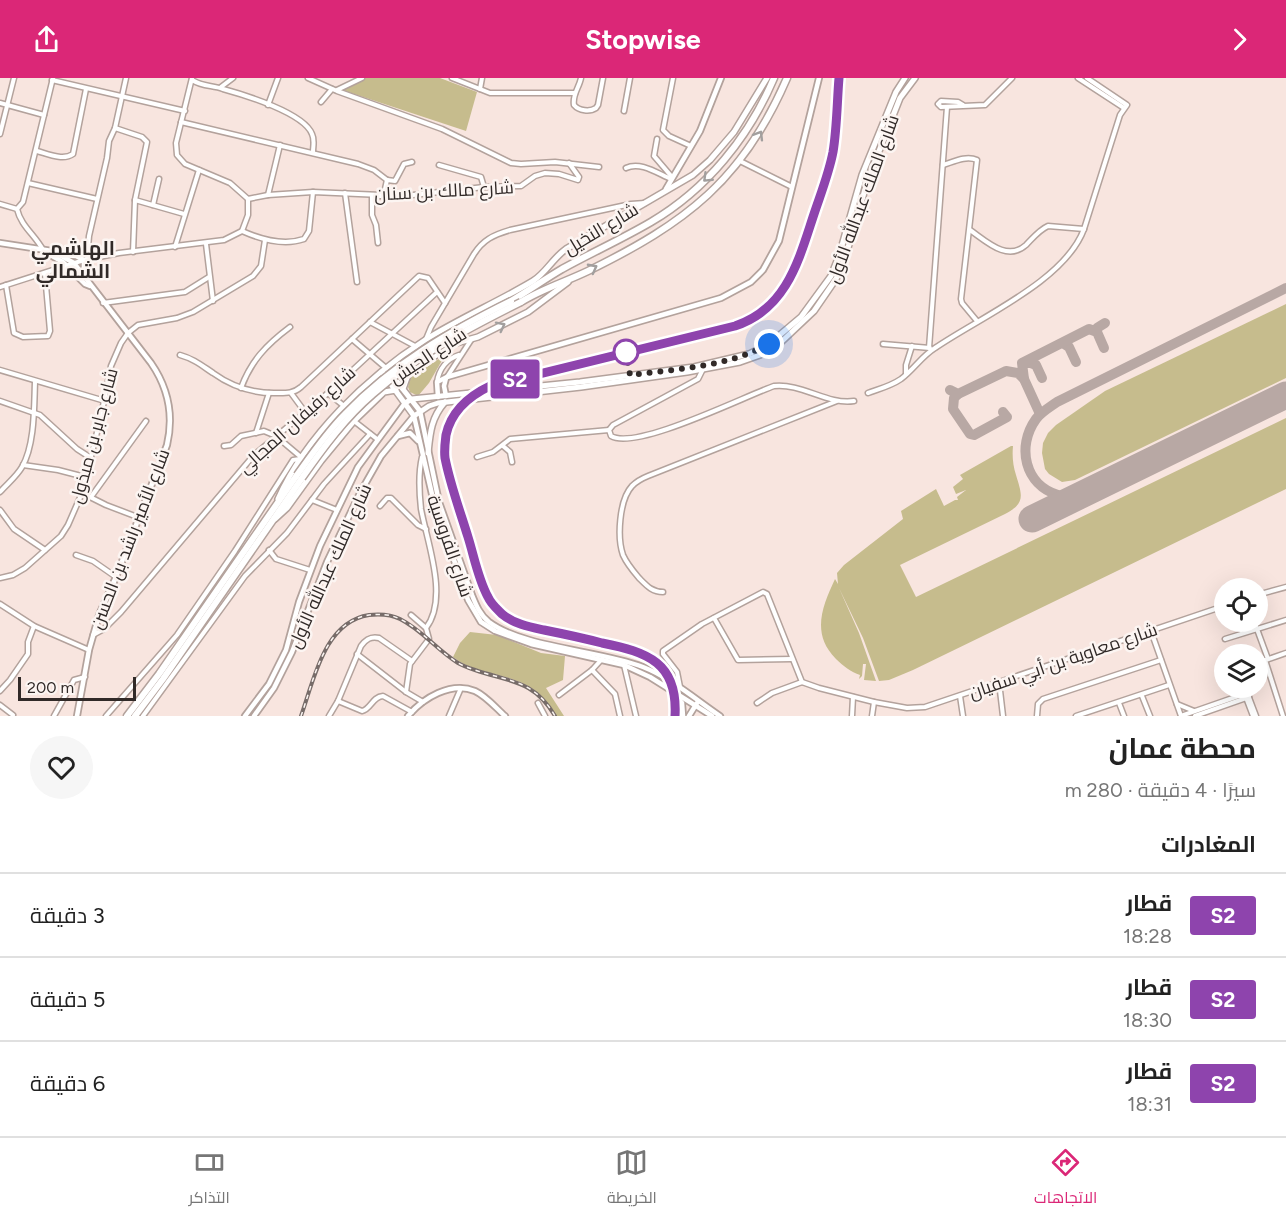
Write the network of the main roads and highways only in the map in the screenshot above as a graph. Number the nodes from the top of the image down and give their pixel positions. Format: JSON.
{"nodes":[{"id":1,"x":766,"y":78,"type":"edge"},
{"id":2,"x":774,"y":78,"type":"edge"},
{"id":3,"x":787,"y":78,"type":"edge"},
{"id":4,"x":905,"y":78,"type":"edge"},
{"id":5,"x":915,"y":78,"type":"edge"},
{"id":6,"x":575,"y":277,"type":"junction"},
{"id":7,"x":542,"y":279,"type":"junction"},
{"id":8,"x":703,"y":367,"type":"junction"},
{"id":9,"x":384,"y":370,"type":"junction"},
{"id":10,"x":399,"y":390,"type":"junction"},
{"id":11,"x":445,"y":399,"type":"junction"},
{"id":12,"x":407,"y":401,"type":"junction"},
{"id":13,"x":420,"y":411,"type":"junction"},
{"id":14,"x":414,"y":416,"type":"joint"},
{"id":15,"x":425,"y":455,"type":"road end"},
{"id":16,"x":294,"y":475,"type":"junction"},
{"id":17,"x":274,"y":520,"type":"junction"},
{"id":18,"x":127,"y":716,"type":"edge"},
{"id":19,"x":135,"y":716,"type":"edge"}],
"edges":[{"from":1,"to":7,"type":"main road","name":"شارع النخيل"},
{"from":2,"to":7,"type":"highway","name":"شارع الجيش","one_way":true},
{"from":6,"to":3,"type":"highway","name":"شارع الجيش","one_way":true},
{"from":4,"to":8,"type":"main road","name":"شارع الملك عبدالله الأول"},
{"from":5,"to":8,"type":"main road","name":"شارع الملك عبدالله الأول"},
{"from":10,"to":6,"type":"main road","one_way":true},
{"from":6,"to":16,"type":"highway","name":"شارع الجيش","bridge":true},
{"from":7,"to":9,"type":"main road","name":"شارع النخيل"},
{"from":7,"to":16,"type":"highway","name":"شارع الجيش","bridge":true},
{"from":8,"to":11,"type":"main road","name":"شارع الملك عبدالله الأول"},
{"from":9,"to":10,"type":"main road","name":"شارع الفروسية"},
{"from":9,"to":16,"type":"main road","name":"شارع النخيل"},
{"from":10,"to":12,"type":"main road","name":"شارع الفروسية"},
{"from":10,"to":17,"type":"main road"},
{"from":11,"to":12,"type":"main road","name":"شارع الملك عبدالله الأول"},
{"from":11,"to":13,"type":"main road","name":"شارع الملك عبدالله الأول"},
{"from":11,"to":15,"type":"main road"},
{"from":12,"to":13,"type":"main road","name":"شارع الفروسية"},
{"from":12,"to":14,"type":"main road","name":"شارع الفروسية"},
{"from":13,"to":14,"type":"main road","name":"شارع الملك عبدالله الأول"},
{"from":16,"to":17,"type":"highway","name":"شارع الجيش"},
{"from":16,"to":18,"type":"highway","name":"شارع الجيش"},
{"from":17,"to":19,"type":"highway","name":"شارع الجيش"}]}
